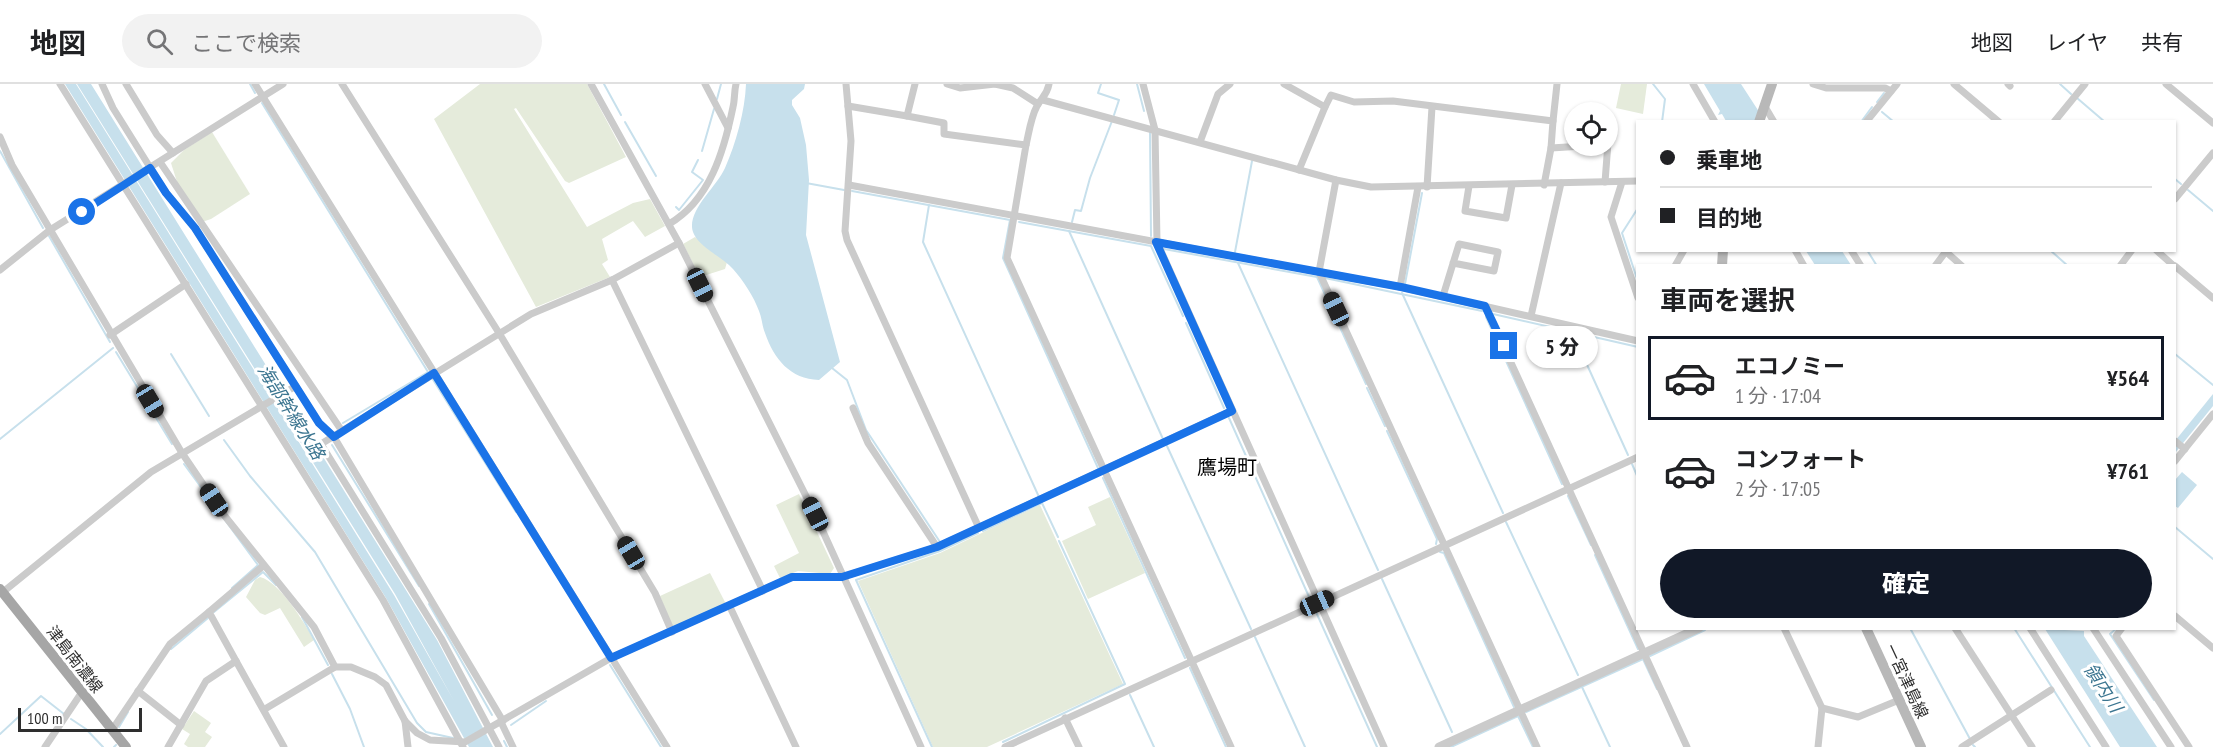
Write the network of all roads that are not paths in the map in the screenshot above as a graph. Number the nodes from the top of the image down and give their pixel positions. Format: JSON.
{"nodes":[{"id":1,"x":60,"y":84,"type":"edge"},
{"id":2,"x":102,"y":84,"type":"edge"},
{"id":3,"x":126,"y":84,"type":"edge"},
{"id":4,"x":255,"y":84,"type":"edge"},
{"id":5,"x":283,"y":84,"type":"edge"},
{"id":6,"x":342,"y":84,"type":"edge"},
{"id":7,"x":591,"y":84,"type":"edge"},
{"id":8,"x":705,"y":84,"type":"edge"},
{"id":9,"x":736,"y":84,"type":"edge"},
{"id":10,"x":846,"y":84,"type":"edge"},
{"id":11,"x":915,"y":84,"type":"edge"},
{"id":12,"x":946,"y":84,"type":"edge"},
{"id":13,"x":995,"y":84,"type":"edge"},
{"id":14,"x":1049,"y":84,"type":"edge"},
{"id":15,"x":1143,"y":84,"type":"edge"},
{"id":16,"x":1230,"y":84,"type":"edge"},
{"id":17,"x":1284,"y":84,"type":"edge"},
{"id":18,"x":1557,"y":84,"type":"edge"},
{"id":19,"x":1693,"y":84,"type":"edge"},
{"id":20,"x":1772,"y":84,"type":"edge"},
{"id":21,"x":1813,"y":84,"type":"edge"},
{"id":22,"x":1898,"y":84,"type":"edge"},
{"id":23,"x":1954,"y":84,"type":"edge"},
{"id":24,"x":2085,"y":84,"type":"edge"},
{"id":25,"x":2166,"y":84,"type":"edge"},
{"id":26,"x":1891,"y":92,"type":"junction"},
{"id":27,"x":263,"y":96,"type":"junction"},
{"id":28,"x":1040,"y":102,"type":"junction"},
{"id":29,"x":848,"y":106,"type":"junction"},
{"id":30,"x":1325,"y":106,"type":"junction"},
{"id":31,"x":1432,"y":107,"type":"junction"},
{"id":32,"x":1762,"y":113,"type":"edge"},
{"id":33,"x":907,"y":116,"type":"junction"},
{"id":34,"x":1714,"y":120,"type":"edge"},
{"id":35,"x":1868,"y":120,"type":"edge"},
{"id":36,"x":1998,"y":120,"type":"edge"},
{"id":37,"x":2056,"y":120,"type":"edge"},
{"id":38,"x":1552,"y":121,"type":"junction"},
{"id":39,"x":2213,"y":123,"type":"edge"},
{"id":40,"x":728,"y":128,"type":"junction"},
{"id":41,"x":1155,"y":130,"type":"junction"},
{"id":42,"x":0,"y":137,"type":"edge"},
{"id":43,"x":1200,"y":142,"type":"junction"},
{"id":44,"x":1026,"y":145,"type":"junction"},
{"id":45,"x":1564,"y":147,"type":"edge"},
{"id":46,"x":1551,"y":148,"type":"junction"},
{"id":47,"x":173,"y":153,"type":"junction"},
{"id":48,"x":2213,"y":153,"type":"edge"},
{"id":49,"x":1607,"y":156,"type":"edge"},
{"id":50,"x":160,"y":162,"type":"junction"},
{"id":51,"x":148,"y":169,"type":"junction"},
{"id":52,"x":1299,"y":170,"type":"junction"},
{"id":53,"x":1336,"y":180,"type":"junction"},
{"id":54,"x":1636,"y":181,"type":"edge"},
{"id":55,"x":1605,"y":182,"type":"junction"},
{"id":56,"x":1622,"y":182,"type":"junction"},
{"id":57,"x":1561,"y":183,"type":"junction"},
{"id":58,"x":125,"y":185,"type":"junction"},
{"id":59,"x":849,"y":185,"type":"junction"},
{"id":60,"x":1512,"y":185,"type":"junction"},
{"id":61,"x":1544,"y":185,"type":"junction"},
{"id":62,"x":1469,"y":186,"type":"junction"},
{"id":63,"x":1427,"y":187,"type":"junction"},
{"id":64,"x":1418,"y":188,"type":"junction"},
{"id":65,"x":2176,"y":198,"type":"edge"},
{"id":66,"x":1014,"y":216,"type":"junction"},
{"id":67,"x":669,"y":224,"type":"junction"},
{"id":68,"x":50,"y":230,"type":"junction"},
{"id":69,"x":1156,"y":242,"type":"junction"},
{"id":70,"x":679,"y":243,"type":"junction"},
{"id":71,"x":1947,"y":252,"type":"edge"},
{"id":72,"x":2158,"y":252,"type":"edge"},
{"id":73,"x":1453,"y":263,"type":"junction"},
{"id":74,"x":1960,"y":264,"type":"edge"},
{"id":75,"x":2172,"y":264,"type":"edge"},
{"id":76,"x":2176,"y":268,"type":"edge"},
{"id":77,"x":0,"y":270,"type":"edge"},
{"id":78,"x":1318,"y":272,"type":"junction"},
{"id":79,"x":612,"y":280,"type":"junction"},
{"id":80,"x":186,"y":284,"type":"junction"},
{"id":81,"x":1401,"y":287,"type":"junction"},
{"id":82,"x":1636,"y":292,"type":"edge"},
{"id":83,"x":1443,"y":296,"type":"junction"},
{"id":84,"x":2213,"y":298,"type":"edge"},
{"id":85,"x":1485,"y":306,"type":"junction"},
{"id":86,"x":1531,"y":316,"type":"junction"},
{"id":87,"x":499,"y":333,"type":"junction"},
{"id":88,"x":110,"y":335,"type":"junction"},
{"id":89,"x":1636,"y":341,"type":"edge"},
{"id":90,"x":434,"y":373,"type":"junction"},
{"id":91,"x":293,"y":387,"type":"junction"},
{"id":92,"x":262,"y":406,"type":"junction"},
{"id":93,"x":853,"y":408,"type":"dead end"},
{"id":94,"x":1232,"y":411,"type":"junction"},
{"id":95,"x":2213,"y":414,"type":"edge"},
{"id":96,"x":342,"y":431,"type":"junction"},
{"id":97,"x":334,"y":437,"type":"junction"},
{"id":98,"x":2176,"y":442,"type":"edge"},
{"id":99,"x":2184,"y":448,"type":"junction"},
{"id":100,"x":182,"y":453,"type":"junction"},
{"id":101,"x":1636,"y":458,"type":"edge"},
{"id":102,"x":2176,"y":460,"type":"edge"},
{"id":103,"x":1104,"y":471,"type":"junction"},
{"id":104,"x":1569,"y":489,"type":"junction"},
{"id":105,"x":979,"y":528,"type":"junction"},
{"id":106,"x":1444,"y":546,"type":"junction"},
{"id":107,"x":937,"y":547,"type":"junction"},
{"id":108,"x":263,"y":566,"type":"junction"},
{"id":109,"x":842,"y":577,"type":"junction"},
{"id":110,"x":763,"y":591,"type":"junction"},
{"id":111,"x":1,"y":592,"type":"edge"},
{"id":112,"x":1317,"y":603,"type":"junction"},
{"id":113,"x":730,"y":607,"type":"junction"},
{"id":114,"x":209,"y":612,"type":"junction"},
{"id":115,"x":2176,"y":617,"type":"edge"},
{"id":116,"x":1695,"y":630,"type":"edge"},
{"id":117,"x":1785,"y":630,"type":"edge"},
{"id":118,"x":1867,"y":630,"type":"edge"},
{"id":119,"x":1956,"y":630,"type":"edge"},
{"id":120,"x":2031,"y":630,"type":"edge"},
{"id":121,"x":2094,"y":630,"type":"edge"},
{"id":122,"x":2120,"y":630,"type":"edge"},
{"id":123,"x":672,"y":632,"type":"junction"},
{"id":124,"x":2213,"y":648,"type":"edge"},
{"id":125,"x":1645,"y":653,"type":"junction"},
{"id":126,"x":611,"y":658,"type":"junction"},
{"id":127,"x":236,"y":661,"type":"junction"},
{"id":128,"x":1191,"y":661,"type":"junction"},
{"id":129,"x":335,"y":667,"type":"junction"},
{"id":130,"x":2051,"y":690,"type":"dead end"},
{"id":131,"x":138,"y":691,"type":"junction"},
{"id":132,"x":82,"y":692,"type":"junction"},
{"id":133,"x":1899,"y":700,"type":"junction"},
{"id":134,"x":1822,"y":708,"type":"junction"},
{"id":135,"x":265,"y":709,"type":"junction"},
{"id":136,"x":1520,"y":710,"type":"junction"},
{"id":137,"x":2013,"y":716,"type":"junction"},
{"id":138,"x":1065,"y":718,"type":"junction"},
{"id":139,"x":405,"y":721,"type":"junction"},
{"id":140,"x":502,"y":722,"type":"junction"},
{"id":141,"x":181,"y":725,"type":"junction"},
{"id":142,"x":112,"y":730,"type":"junction"},
{"id":143,"x":488,"y":730,"type":"junction"},
{"id":144,"x":463,"y":744,"type":"edge"},
{"id":145,"x":45,"y":747,"type":"edge"},
{"id":146,"x":126,"y":747,"type":"edge"},
{"id":147,"x":168,"y":747,"type":"edge"},
{"id":148,"x":285,"y":747,"type":"edge"},
{"id":149,"x":408,"y":747,"type":"edge"},
{"id":150,"x":499,"y":747,"type":"edge"},
{"id":151,"x":513,"y":747,"type":"edge"},
{"id":152,"x":667,"y":747,"type":"edge"},
{"id":153,"x":796,"y":747,"type":"edge"},
{"id":154,"x":921,"y":747,"type":"edge"},
{"id":155,"x":1005,"y":747,"type":"edge"},
{"id":156,"x":1079,"y":747,"type":"edge"},
{"id":157,"x":1231,"y":747,"type":"edge"},
{"id":158,"x":1384,"y":747,"type":"edge"},
{"id":159,"x":1439,"y":747,"type":"edge"},
{"id":160,"x":1537,"y":747,"type":"edge"},
{"id":161,"x":1687,"y":747,"type":"edge"},
{"id":162,"x":1818,"y":747,"type":"edge"},
{"id":163,"x":1921,"y":747,"type":"edge"},
{"id":164,"x":1962,"y":747,"type":"edge"},
{"id":165,"x":2032,"y":747,"type":"edge"},
{"id":166,"x":2106,"y":747,"type":"edge"},
{"id":167,"x":2171,"y":747,"type":"edge"},
{"id":168,"x":2189,"y":747,"type":"edge"}],
"edges":[{"from":1,"to":58,"type":"street"},
{"from":2,"to":51,"type":"street"},
{"from":3,"to":47,"type":"street"},
{"from":4,"to":27,"type":"street"},
{"from":5,"to":27,"type":"street"},
{"from":6,"to":87,"type":"street"},
{"from":7,"to":67,"type":"street"},
{"from":8,"to":40,"type":"street"},
{"from":9,"to":40,"type":"street"},
{"from":10,"to":29,"type":"street"},
{"from":11,"to":33,"type":"street"},
{"from":12,"to":13,"type":"street"},
{"from":13,"to":28,"type":"street"},
{"from":14,"to":28,"type":"street"},
{"from":15,"to":41,"type":"street"},
{"from":16,"to":43,"type":"street"},
{"from":17,"to":30,"type":"street"},
{"from":18,"to":38,"type":"street"},
{"from":19,"to":34,"type":"street"},
{"from":20,"to":32,"type":"main road"},
{"from":21,"to":26,"type":"street"},
{"from":22,"to":26,"type":"street"},
{"from":23,"to":36,"type":"street"},
{"from":24,"to":37,"type":"street"},
{"from":25,"to":39,"type":"street"},
{"from":26,"to":35,"type":"street"},
{"from":27,"to":47,"type":"street"},
{"from":27,"to":90,"type":"street"},
{"from":28,"to":41,"type":"street"},
{"from":28,"to":44,"type":"street"},
{"from":29,"to":33,"type":"street"},
{"from":29,"to":59,"type":"street"},
{"from":30,"to":31,"type":"street"},
{"from":30,"to":52,"type":"street"},
{"from":31,"to":38,"type":"street"},
{"from":31,"to":63,"type":"street"},
{"from":33,"to":44,"type":"street"},
{"from":38,"to":46,"type":"street"},
{"from":40,"to":67,"type":"street"},
{"from":41,"to":43,"type":"street"},
{"from":41,"to":69,"type":"street"},
{"from":42,"to":68,"type":"street"},
{"from":43,"to":52,"type":"street"},
{"from":44,"to":66,"type":"street"},
{"from":45,"to":46,"type":"street"},
{"from":46,"to":61,"type":"street"},
{"from":47,"to":50,"type":"street"},
{"from":48,"to":65,"type":"street"},
{"from":49,"to":55,"type":"street"},
{"from":50,"to":51,"type":"street"},
{"from":50,"to":96,"type":"street"},
{"from":51,"to":58,"type":"street"},
{"from":51,"to":91,"type":"street"},
{"from":52,"to":53,"type":"street"},
{"from":53,"to":64,"type":"street"},
{"from":53,"to":78,"type":"street"},
{"from":54,"to":56,"type":"street"},
{"from":55,"to":56,"type":"street"},
{"from":55,"to":57,"type":"street"},
{"from":56,"to":82,"type":"street"},
{"from":57,"to":61,"type":"street"},
{"from":57,"to":86,"type":"street"},
{"from":58,"to":68,"type":"street"},
{"from":58,"to":80,"type":"street"},
{"from":59,"to":66,"type":"street"},
{"from":59,"to":105,"type":"street"},
{"from":60,"to":61,"type":"street"},
{"from":60,"to":62,"type":"street"},
{"from":60,"to":62,"type":"street"},
{"from":62,"to":63,"type":"street"},
{"from":63,"to":64,"type":"street"},
{"from":64,"to":81,"type":"street"},
{"from":66,"to":69,"type":"street"},
{"from":66,"to":103,"type":"street"},
{"from":67,"to":70,"type":"street"},
{"from":68,"to":77,"type":"street"},
{"from":68,"to":88,"type":"street"},
{"from":69,"to":78,"type":"street"},
{"from":69,"to":94,"type":"street"},
{"from":70,"to":79,"type":"street"},
{"from":70,"to":109,"type":"street"},
{"from":71,"to":74,"type":"street"},
{"from":72,"to":75,"type":"street"},
{"from":73,"to":73,"type":"street"},
{"from":73,"to":83,"type":"street"},
{"from":76,"to":84,"type":"street"},
{"from":78,"to":81,"type":"street"},
{"from":78,"to":106,"type":"street"},
{"from":79,"to":87,"type":"street"},
{"from":79,"to":110,"type":"street"},
{"from":80,"to":88,"type":"street"},
{"from":80,"to":92,"type":"street"},
{"from":81,"to":83,"type":"street"},
{"from":83,"to":85,"type":"street"},
{"from":85,"to":86,"type":"street"},
{"from":85,"to":104,"type":"street"},
{"from":86,"to":89,"type":"street"},
{"from":87,"to":90,"type":"street"},
{"from":87,"to":123,"type":"street"},
{"from":88,"to":100,"type":"street"},
{"from":90,"to":96,"type":"street"},
{"from":90,"to":126,"type":"street"},
{"from":91,"to":92,"type":"street"},
{"from":91,"to":97,"type":"street"},
{"from":92,"to":100,"type":"street"},
{"from":92,"to":144,"type":"street"},
{"from":93,"to":107,"type":"street"},
{"from":94,"to":103,"type":"street"},
{"from":94,"to":112,"type":"street"},
{"from":95,"to":99,"type":"street"},
{"from":96,"to":97,"type":"street"},
{"from":97,"to":140,"type":"street"},
{"from":97,"to":143,"type":"street"},
{"from":98,"to":99,"type":"street"},
{"from":99,"to":102,"type":"street"},
{"from":100,"to":108,"type":"street"},
{"from":100,"to":111,"type":"street"},
{"from":101,"to":104,"type":"street"},
{"from":103,"to":105,"type":"street"},
{"from":103,"to":128,"type":"street"},
{"from":104,"to":106,"type":"street"},
{"from":104,"to":125,"type":"street"},
{"from":105,"to":107,"type":"street"},
{"from":106,"to":112,"type":"street"},
{"from":106,"to":136,"type":"street"},
{"from":107,"to":109,"type":"street"},
{"from":108,"to":114,"type":"street"},
{"from":108,"to":129,"type":"street"},
{"from":109,"to":110,"type":"street"},
{"from":109,"to":154,"type":"street"},
{"from":110,"to":113,"type":"street"},
{"from":111,"to":132,"type":"main road","name":"津島南濃線"},
{"from":112,"to":128,"type":"street"},
{"from":112,"to":158,"type":"street"},
{"from":113,"to":123,"type":"street"},
{"from":113,"to":153,"type":"street"},
{"from":114,"to":127,"type":"street"},
{"from":114,"to":131,"type":"street"},
{"from":115,"to":124,"type":"street"},
{"from":116,"to":125,"type":"street"},
{"from":117,"to":134,"type":"street"},
{"from":118,"to":133,"type":"main road","name":"一宮津島線"},
{"from":119,"to":137,"type":"street"},
{"from":120,"to":166,"type":"street"},
{"from":121,"to":167,"type":"street"},
{"from":122,"to":168,"type":"street"},
{"from":123,"to":126,"type":"street"},
{"from":125,"to":136,"type":"street"},
{"from":125,"to":161,"type":"street"},
{"from":126,"to":140,"type":"street"},
{"from":126,"to":152,"type":"street"},
{"from":127,"to":135,"type":"street"},
{"from":127,"to":141,"type":"street"},
{"from":128,"to":138,"type":"street"},
{"from":128,"to":157,"type":"street"},
{"from":129,"to":135,"type":"street"},
{"from":129,"to":139,"type":"street"},
{"from":130,"to":137,"type":"street"},
{"from":131,"to":141,"type":"street"},
{"from":131,"to":142,"type":"street"},
{"from":132,"to":142,"type":"main road","name":"津島南濃線"},
{"from":132,"to":145,"type":"street"},
{"from":133,"to":134,"type":"street"},
{"from":133,"to":163,"type":"main road","name":"一宮津島線"},
{"from":134,"to":162,"type":"street"},
{"from":135,"to":148,"type":"street"},
{"from":136,"to":159,"type":"street"},
{"from":136,"to":160,"type":"street"},
{"from":137,"to":164,"type":"street"},
{"from":137,"to":165,"type":"street"},
{"from":138,"to":155,"type":"street"},
{"from":138,"to":156,"type":"street"},
{"from":139,"to":144,"type":"street"},
{"from":139,"to":149,"type":"street"},
{"from":140,"to":143,"type":"street"},
{"from":140,"to":151,"type":"street"},
{"from":141,"to":147,"type":"street"},
{"from":142,"to":146,"type":"main road","name":"津島南濃線"},
{"from":143,"to":144,"type":"street"},
{"from":143,"to":150,"type":"street"}]}
